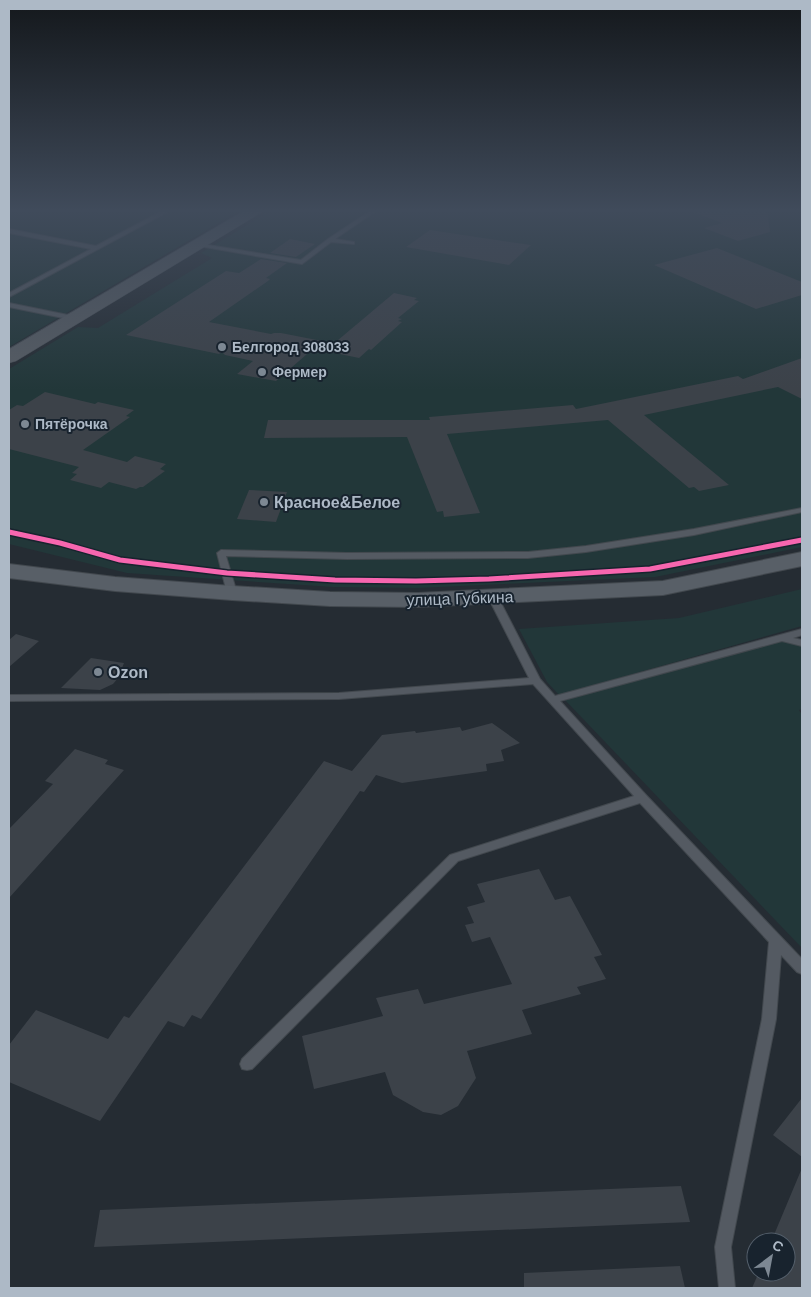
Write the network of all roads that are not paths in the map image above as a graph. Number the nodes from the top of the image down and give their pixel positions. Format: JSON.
{"nodes":[{"id":1,"x":57,"y":270,"type":"edge"},
{"id":2,"x":155,"y":270,"type":"edge"},
{"id":3,"x":9,"y":295,"type":"edge"},
{"id":4,"x":9,"y":305,"type":"edge"},
{"id":5,"x":73,"y":318,"type":"junction"},
{"id":6,"x":9,"y":356,"type":"edge"},
{"id":7,"x":802,"y":510,"type":"edge"},
{"id":8,"x":9,"y":557,"type":"edge"},
{"id":9,"x":802,"y":559,"type":"edge"},
{"id":10,"x":9,"y":570,"type":"edge"},
{"id":11,"x":115,"y":584,"type":"junction"},
{"id":12,"x":232,"y":593,"type":"junction"},
{"id":13,"x":493,"y":597,"type":"junction"},
{"id":14,"x":802,"y":632,"type":"edge"},
{"id":15,"x":782,"y":638,"type":"junction"},
{"id":16,"x":802,"y":643,"type":"edge"},
{"id":17,"x":536,"y":681,"type":"junction"},
{"id":18,"x":9,"y":698,"type":"edge"},
{"id":19,"x":553,"y":700,"type":"junction"},
{"id":20,"x":642,"y":798,"type":"junction"},
{"id":21,"x":776,"y":940,"type":"junction"},
{"id":22,"x":802,"y":968,"type":"edge"},
{"id":23,"x":247,"y":1064,"type":"dead end"},
{"id":24,"x":727,"y":1288,"type":"edge"}],
"edges":[{"from":1,"to":3,"type":"lane"},
{"from":2,"to":5,"type":"main road"},
{"from":4,"to":5,"type":"lane"},
{"from":5,"to":6,"type":"main road"},
{"from":7,"to":12,"type":"lane"},
{"from":8,"to":11,"type":"main road","name":"улица Губкина"},
{"from":9,"to":13,"type":"main road","name":"улица Губкина"},
{"from":10,"to":11,"type":"main road","name":"улица Губкина"},
{"from":11,"to":12,"type":"main road","name":"улица Губкина"},
{"from":12,"to":13,"type":"main road","name":"улица Губкина"},
{"from":13,"to":17,"type":"lane"},
{"from":14,"to":15,"type":"lane"},
{"from":15,"to":16,"type":"lane"},
{"from":15,"to":19,"type":"lane"},
{"from":17,"to":18,"type":"lane"},
{"from":17,"to":19,"type":"lane"},
{"from":19,"to":20,"type":"lane"},
{"from":20,"to":21,"type":"lane"},
{"from":20,"to":23,"type":"lane"},
{"from":21,"to":22,"type":"lane"},
{"from":21,"to":24,"type":"lane"}]}
